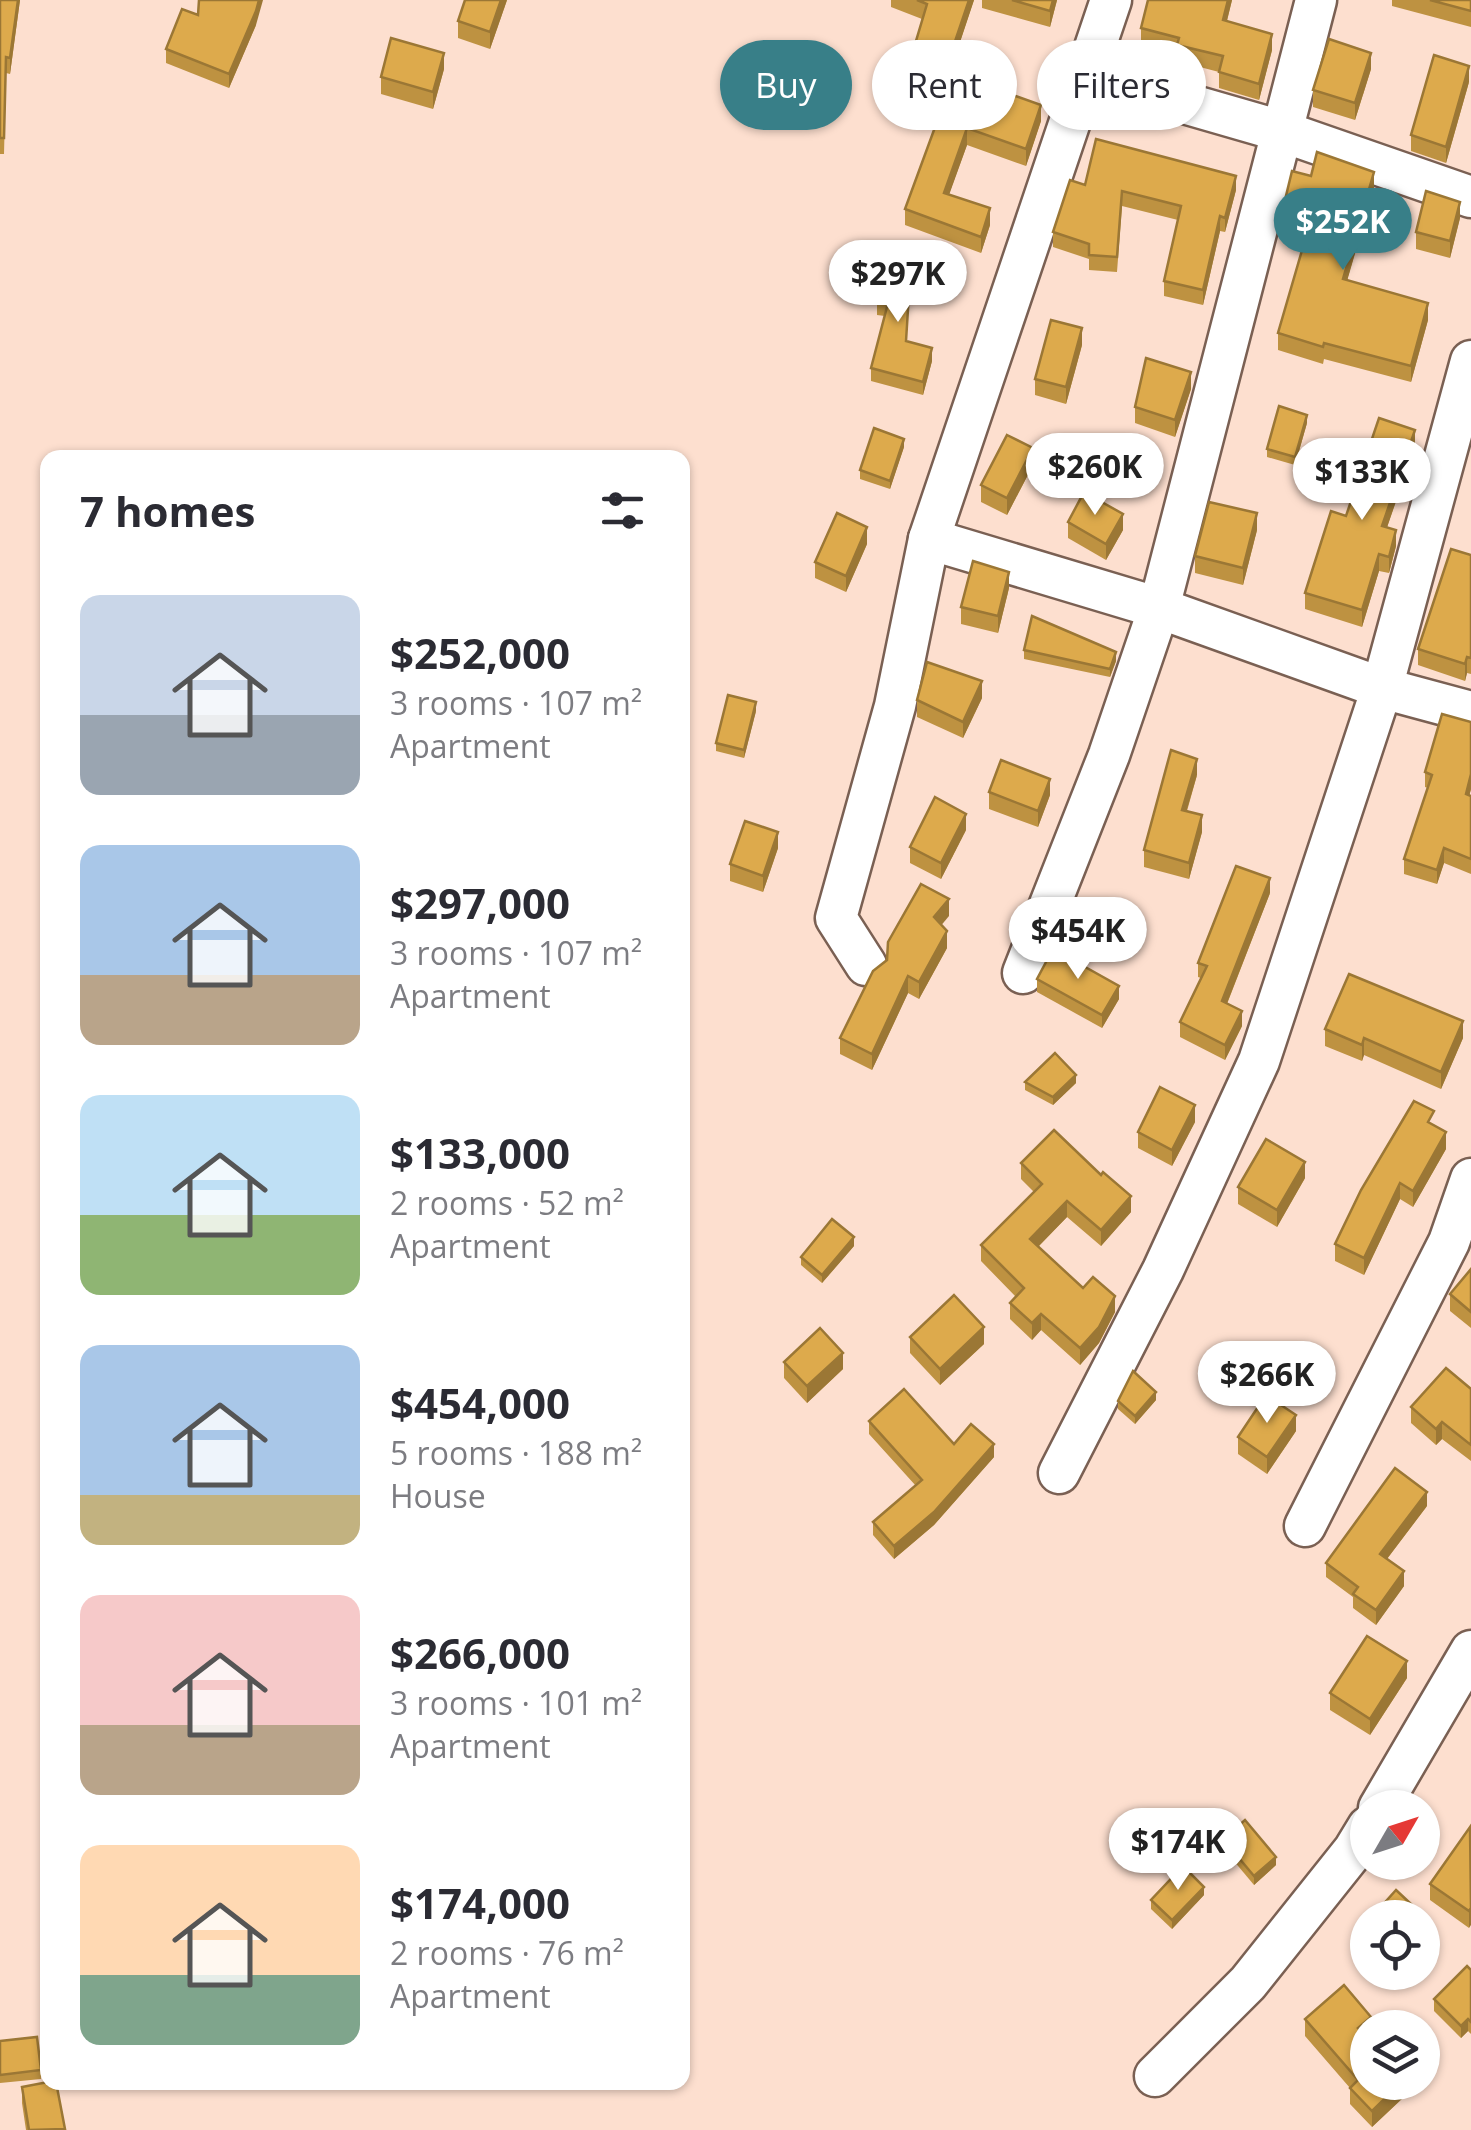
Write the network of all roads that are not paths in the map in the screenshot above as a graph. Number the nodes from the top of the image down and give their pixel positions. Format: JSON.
{"nodes":[{"id":1,"x":1111,"y":0,"type":"edge"},
{"id":2,"x":1316,"y":0,"type":"edge"},
{"id":3,"x":1098,"y":40,"type":"edge"},
{"id":4,"x":1206,"y":109,"type":"edge"},
{"id":5,"x":1068,"y":130,"type":"edge"},
{"id":6,"x":1280,"y":130,"type":"junction"},
{"id":7,"x":1471,"y":197,"type":"edge"},
{"id":8,"x":1471,"y":362,"type":"edge"},
{"id":9,"x":929,"y":539,"type":"junction"},
{"id":10,"x":1159,"y":608,"type":"junction"},
{"id":11,"x":1382,"y":688,"type":"junction"},
{"id":12,"x":1471,"y":712,"type":"edge"},
{"id":13,"x":866,"y":965,"type":"dead end"},
{"id":14,"x":1022,"y":973,"type":"dead end"},
{"id":15,"x":1471,"y":1179,"type":"edge"},
{"id":16,"x":1059,"y":1473,"type":"dead end"},
{"id":17,"x":1305,"y":1526,"type":"dead end"},
{"id":18,"x":1471,"y":1651,"type":"edge"},
{"id":19,"x":1390,"y":1790,"type":"edge"},
{"id":20,"x":1350,"y":1855,"type":"edge"},
{"id":21,"x":1155,"y":2076,"type":"dead end"}],
"edges":[{"from":1,"to":3,"type":"street"},
{"from":2,"to":6,"type":"street"},
{"from":4,"to":6,"type":"street"},
{"from":5,"to":9,"type":"street"},
{"from":6,"to":7,"type":"street"},
{"from":6,"to":10,"type":"street"},
{"from":8,"to":11,"type":"street"},
{"from":9,"to":10,"type":"street"},
{"from":9,"to":13,"type":"street"},
{"from":10,"to":11,"type":"street"},
{"from":10,"to":14,"type":"street"},
{"from":11,"to":12,"type":"street"},
{"from":11,"to":16,"type":"street"},
{"from":15,"to":17,"type":"street"},
{"from":18,"to":19,"type":"street"},
{"from":20,"to":21,"type":"street"}]}
